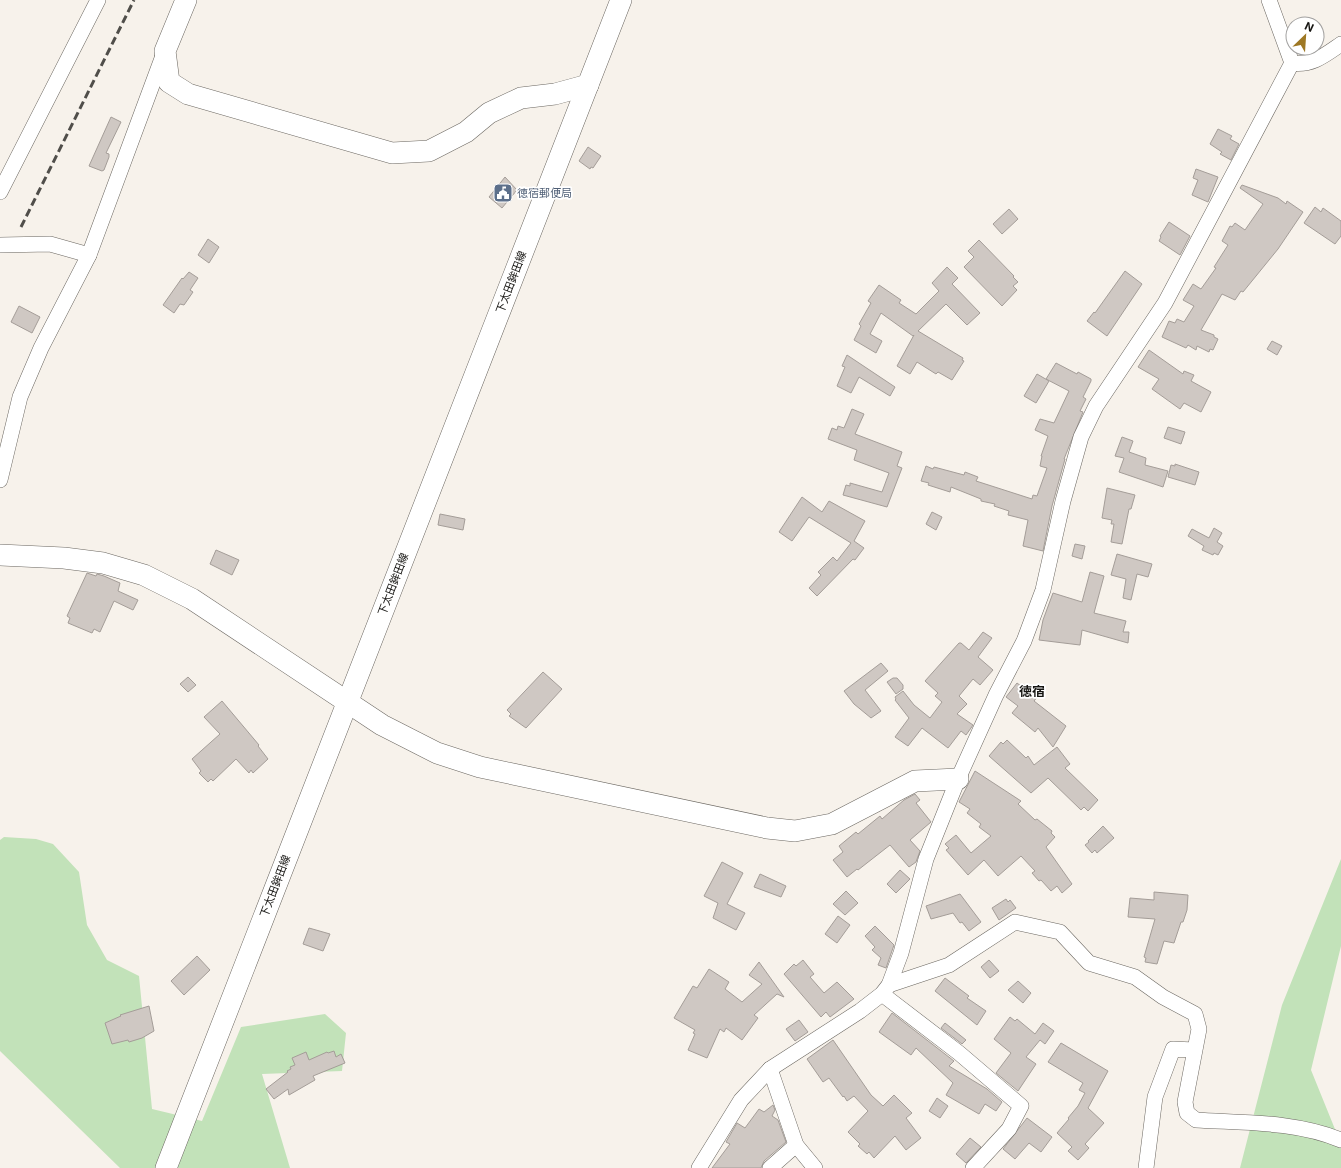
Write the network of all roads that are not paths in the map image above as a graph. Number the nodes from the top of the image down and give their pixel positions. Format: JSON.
{"nodes":[{"id":1,"x":98,"y":0,"type":"edge"},
{"id":2,"x":186,"y":0,"type":"edge"},
{"id":3,"x":621,"y":0,"type":"edge"},
{"id":4,"x":1269,"y":0,"type":"edge"},
{"id":5,"x":1341,"y":44,"type":"edge"},
{"id":6,"x":165,"y":51,"type":"junction"},
{"id":7,"x":1292,"y":63,"type":"junction"},
{"id":8,"x":588,"y":85,"type":"junction"},
{"id":9,"x":0,"y":192,"type":"edge"},
{"id":10,"x":0,"y":245,"type":"edge"},
{"id":11,"x":88,"y":255,"type":"junction"},
{"id":12,"x":0,"y":480,"type":"edge"},
{"id":13,"x":0,"y":555,"type":"edge"},
{"id":14,"x":347,"y":701,"type":"junction"},
{"id":15,"x":958,"y":779,"type":"junction"},
{"id":16,"x":886,"y":989,"type":"junction"},
{"id":17,"x":1194,"y":1050,"type":"junction"},
{"id":18,"x":770,"y":1069,"type":"junction"},
{"id":19,"x":1341,"y":1140,"type":"edge"},
{"id":20,"x":796,"y":1144,"type":"junction"},
{"id":21,"x":166,"y":1168,"type":"edge"},
{"id":22,"x":699,"y":1168,"type":"edge"},
{"id":23,"x":770,"y":1168,"type":"edge"},
{"id":24,"x":815,"y":1168,"type":"edge"},
{"id":25,"x":973,"y":1168,"type":"edge"},
{"id":26,"x":1146,"y":1168,"type":"edge"}],
"edges":[{"from":1,"to":9,"type":"street"},
{"from":2,"to":6,"type":"street"},
{"from":3,"to":8,"type":"street","name":"下太田鉾田線"},
{"from":4,"to":7,"type":"street"},
{"from":5,"to":7,"type":"street"},
{"from":6,"to":8,"type":"street"},
{"from":6,"to":11,"type":"street"},
{"from":7,"to":15,"type":"street"},
{"from":8,"to":14,"type":"street","name":"下太田鉾田線"},
{"from":10,"to":11,"type":"street"},
{"from":11,"to":12,"type":"street"},
{"from":13,"to":14,"type":"street"},
{"from":14,"to":15,"type":"street"},
{"from":14,"to":21,"type":"street","name":"下太田鉾田線"},
{"from":15,"to":16,"type":"street"},
{"from":16,"to":17,"type":"street"},
{"from":16,"to":18,"type":"street"},
{"from":16,"to":25,"type":"street"},
{"from":17,"to":19,"type":"street"},
{"from":17,"to":26,"type":"street"},
{"from":18,"to":20,"type":"street"},
{"from":18,"to":22,"type":"street"},
{"from":20,"to":23,"type":"street"},
{"from":20,"to":24,"type":"street"}]}
